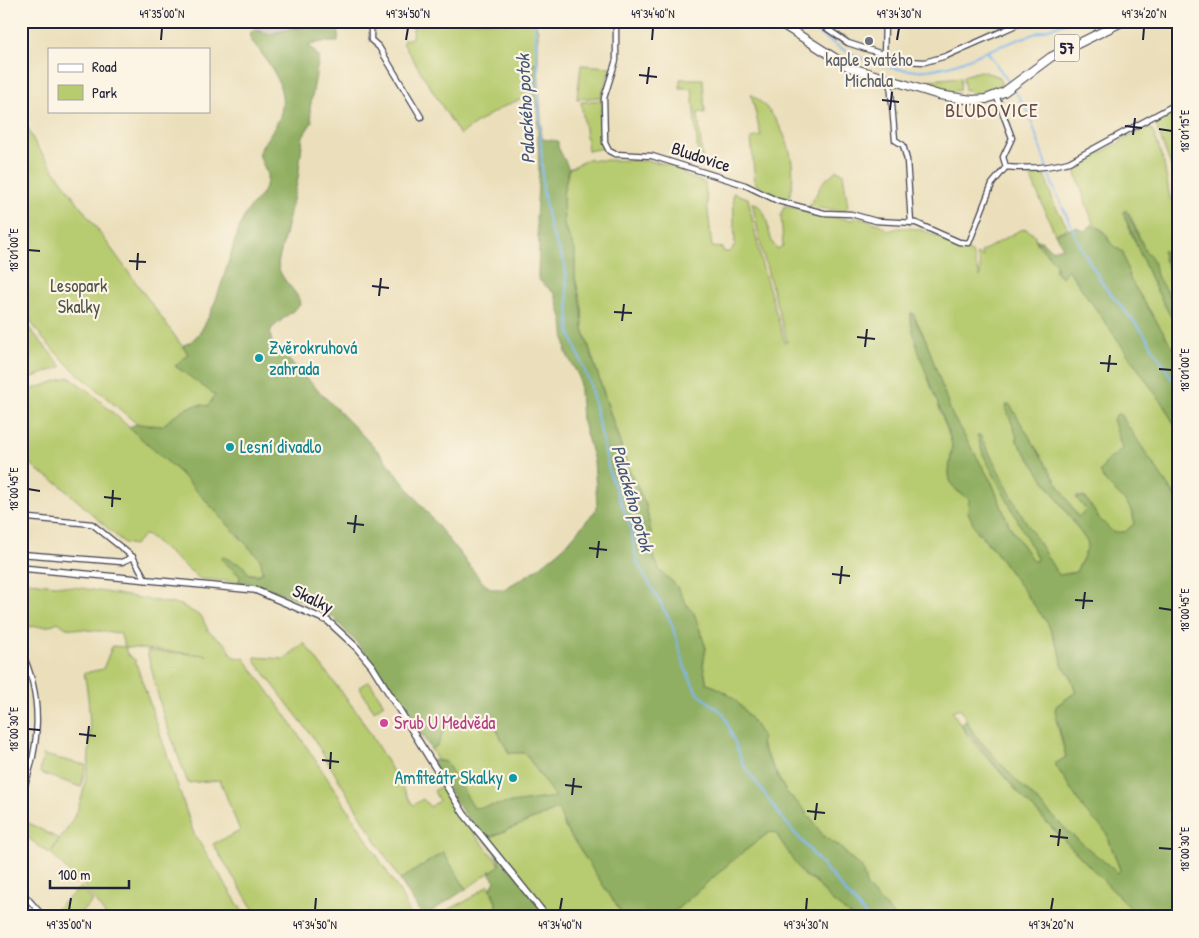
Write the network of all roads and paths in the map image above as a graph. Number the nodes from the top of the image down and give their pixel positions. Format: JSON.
{"nodes":[{"id":1,"x":371,"y":21,"type":"edge"},
{"id":2,"x":616,"y":21,"type":"edge"},
{"id":3,"x":777,"y":21,"type":"edge"},
{"id":4,"x":816,"y":21,"type":"edge"},
{"id":5,"x":885,"y":21,"type":"edge"},
{"id":6,"x":1025,"y":21,"type":"edge"},
{"id":7,"x":1124,"y":21,"type":"edge"},
{"id":8,"x":1108,"y":25,"type":"edge"},
{"id":9,"x":884,"y":56,"type":"junction"},
{"id":10,"x":890,"y":80,"type":"junction"},
{"id":11,"x":996,"y":96,"type":"junction"},
{"id":12,"x":1178,"y":103,"type":"edge"},
{"id":13,"x":421,"y":117,"type":"dead end"},
{"id":14,"x":1006,"y":167,"type":"junction"},
{"id":15,"x":911,"y":223,"type":"junction"},
{"id":16,"x":21,"y":509,"type":"edge"},
{"id":17,"x":21,"y":554,"type":"edge"},
{"id":18,"x":133,"y":557,"type":"junction"},
{"id":19,"x":21,"y":568,"type":"edge"},
{"id":20,"x":146,"y":580,"type":"junction"},
{"id":21,"x":21,"y":651,"type":"edge"},
{"id":22,"x":23,"y":783,"type":"edge"},
{"id":23,"x":21,"y":795,"type":"edge"},
{"id":24,"x":21,"y":891,"type":"edge"},
{"id":25,"x":44,"y":917,"type":"edge"},
{"id":26,"x":547,"y":917,"type":"edge"}],
"edges":[{"from":1,"to":13,"type":"street"},
{"from":2,"to":15,"type":"street","name":"Bludovice"},
{"from":3,"to":10,"type":"main road","number":"57"},
{"from":4,"to":9,"type":"street"},
{"from":5,"to":9,"type":"street"},
{"from":6,"to":9,"type":"street"},
{"from":7,"to":8,"type":"main road","number":"57"},
{"from":8,"to":11,"type":"main road","number":"57"},
{"from":10,"to":11,"type":"main road","number":"57"},
{"from":10,"to":15,"type":"street"},
{"from":11,"to":14,"type":"street","name":"Bludovice"},
{"from":12,"to":14,"type":"street"},
{"from":14,"to":15,"type":"street","name":"Bludovice"},
{"from":16,"to":18,"type":"street"},
{"from":17,"to":18,"type":"street"},
{"from":18,"to":20,"type":"street"},
{"from":19,"to":20,"type":"street","name":"Skalky"},
{"from":20,"to":26,"type":"street","name":"Skalky"},
{"from":21,"to":22,"type":"street"},
{"from":22,"to":23,"type":"street"},
{"from":24,"to":25,"type":"street"}]}
